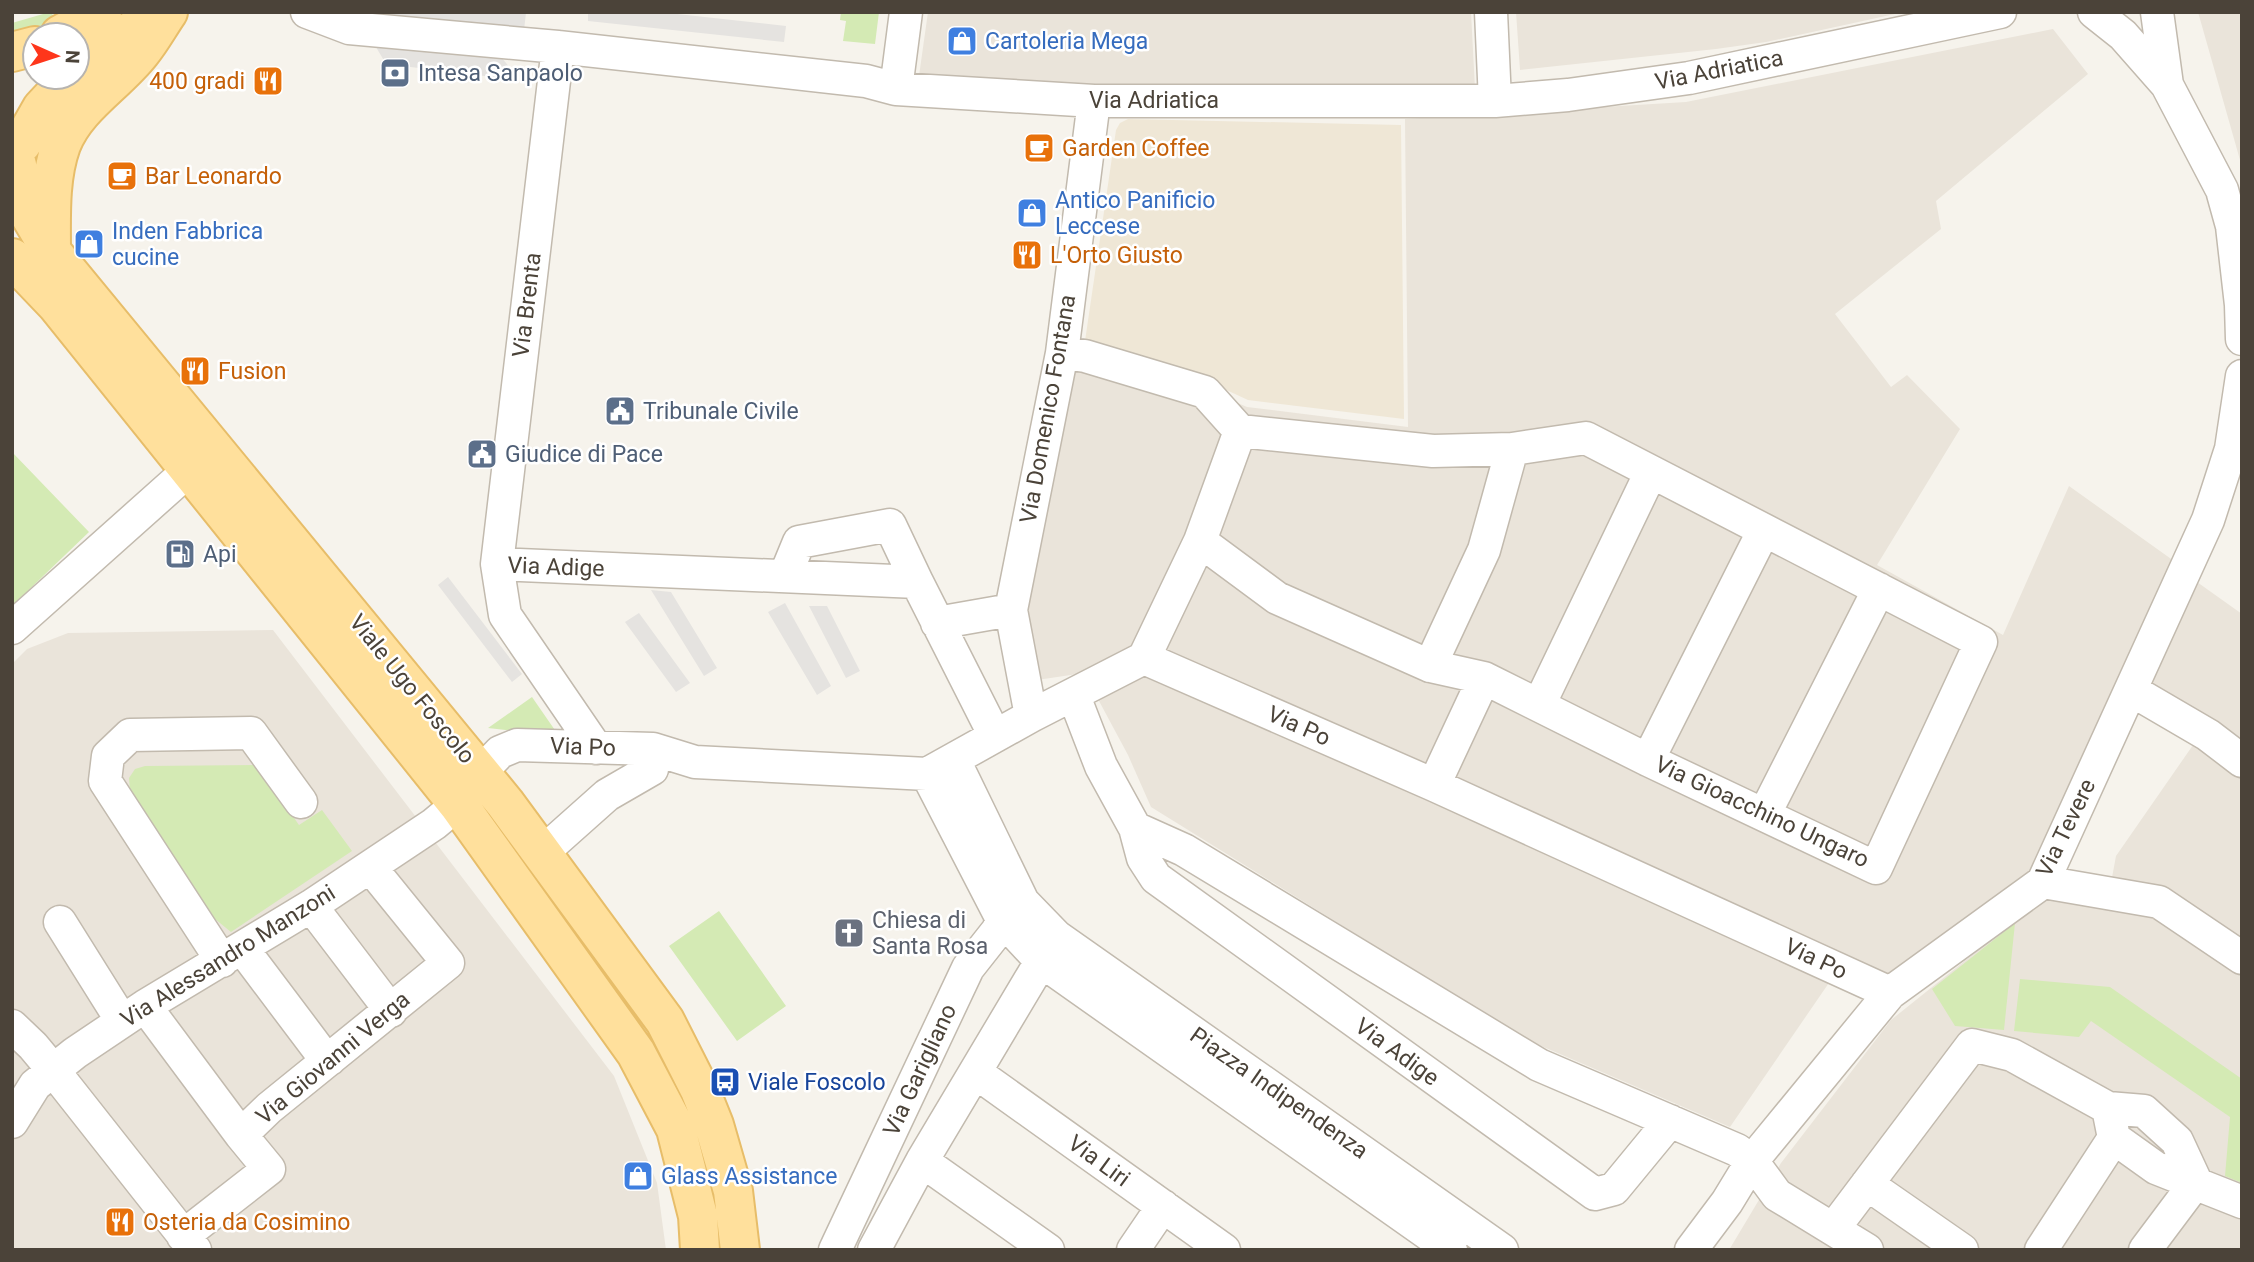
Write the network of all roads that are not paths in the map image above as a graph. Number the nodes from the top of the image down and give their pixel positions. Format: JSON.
{"nodes":[{"id":1,"x":102,"y":12,"type":"edge"},
{"id":2,"x":166,"y":12,"type":"edge"},
{"id":3,"x":307,"y":12,"type":"edge"},
{"id":4,"x":906,"y":12,"type":"edge"},
{"id":5,"x":1491,"y":12,"type":"edge"},
{"id":6,"x":2000,"y":12,"type":"edge"},
{"id":7,"x":2094,"y":12,"type":"edge"},
{"id":8,"x":2157,"y":12,"type":"edge"},
{"id":9,"x":86,"y":21,"type":"edge"},
{"id":10,"x":558,"y":47,"type":"junction"},
{"id":11,"x":91,"y":60,"type":"edge"},
{"id":12,"x":2167,"y":85,"type":"junction"},
{"id":13,"x":896,"y":89,"type":"junction"},
{"id":14,"x":57,"y":91,"type":"edge"},
{"id":15,"x":12,"y":97,"type":"edge"},
{"id":16,"x":1094,"y":101,"type":"junction"},
{"id":17,"x":1495,"y":101,"type":"junction"},
{"id":18,"x":17,"y":161,"type":"edge"},
{"id":19,"x":2232,"y":190,"type":"edge"},
{"id":20,"x":51,"y":251,"type":"junction"},
{"id":21,"x":12,"y":258,"type":"edge"},
{"id":22,"x":12,"y":272,"type":"edge"},
{"id":23,"x":69,"y":319,"type":"junction"},
{"id":24,"x":2242,"y":339,"type":"edge"},
{"id":25,"x":1062,"y":353,"type":"junction"},
{"id":26,"x":2242,"y":376,"type":"edge"},
{"id":27,"x":1240,"y":431,"type":"junction"},
{"id":28,"x":1512,"y":449,"type":"junction"},
{"id":29,"x":189,"y":470,"type":"junction"},
{"id":30,"x":1651,"y":472,"type":"junction"},
{"id":31,"x":1764,"y":530,"type":"junction"},
{"id":32,"x":1200,"y":541,"type":"junction"},
{"id":33,"x":497,"y":564,"type":"junction"},
{"id":34,"x":785,"y":576,"type":"junction"},
{"id":35,"x":917,"y":582,"type":"junction"},
{"id":36,"x":1879,"y":589,"type":"junction"},
{"id":37,"x":1011,"y":610,"type":"junction"},
{"id":38,"x":937,"y":623,"type":"junction"},
{"id":39,"x":12,"y":628,"type":"edge"},
{"id":40,"x":1144,"y":658,"type":"junction"},
{"id":41,"x":1430,"y":666,"type":"junction"},
{"id":42,"x":1484,"y":678,"type":"junction"},
{"id":43,"x":2131,"y":690,"type":"junction"},
{"id":44,"x":1073,"y":696,"type":"junction"},
{"id":45,"x":1539,"y":705,"type":"junction"},
{"id":46,"x":1031,"y":716,"type":"junction"},
{"id":47,"x":995,"y":736,"type":"junction"},
{"id":48,"x":596,"y":748,"type":"junction"},
{"id":49,"x":1648,"y":760,"type":"junction"},
{"id":50,"x":2242,"y":761,"type":"edge"},
{"id":51,"x":695,"y":762,"type":"junction"},
{"id":52,"x":940,"y":767,"type":"junction"},
{"id":53,"x":652,"y":769,"type":"junction"},
{"id":54,"x":481,"y":773,"type":"junction"},
{"id":55,"x":1434,"y":785,"type":"junction"},
{"id":56,"x":301,"y":803,"type":"dead end"},
{"id":57,"x":458,"y":804,"type":"junction"},
{"id":58,"x":1764,"y":815,"type":"junction"},
{"id":59,"x":1135,"y":828,"type":"junction"},
{"id":60,"x":543,"y":852,"type":"junction"},
{"id":61,"x":371,"y":867,"type":"junction"},
{"id":62,"x":2043,"y":882,"type":"junction"},
{"id":63,"x":311,"y":906,"type":"junction"},
{"id":64,"x":1012,"y":911,"type":"junction"},
{"id":65,"x":60,"y":922,"type":"dead end"},
{"id":66,"x":1049,"y":948,"type":"junction"},
{"id":67,"x":232,"y":955,"type":"junction"},
{"id":68,"x":2242,"y":958,"type":"edge"},
{"id":69,"x":1889,"y":993,"type":"junction"},
{"id":70,"x":391,"y":1011,"type":"junction"},
{"id":71,"x":134,"y":1013,"type":"junction"},
{"id":72,"x":12,"y":1026,"type":"edge"},
{"id":73,"x":330,"y":1059,"type":"junction"},
{"id":74,"x":53,"y":1070,"type":"junction"},
{"id":75,"x":975,"y":1072,"type":"junction"},
{"id":76,"x":1670,"y":1121,"type":"junction"},
{"id":77,"x":12,"y":1122,"type":"edge"},
{"id":78,"x":2111,"y":1123,"type":"junction"},
{"id":79,"x":241,"y":1135,"type":"junction"},
{"id":80,"x":922,"y":1161,"type":"junction"},
{"id":81,"x":1752,"y":1161,"type":"junction"},
{"id":82,"x":2196,"y":1182,"type":"junction"},
{"id":83,"x":1867,"y":1184,"type":"junction"},
{"id":84,"x":2242,"y":1202,"type":"edge"},
{"id":85,"x":1163,"y":1206,"type":"junction"},
{"id":86,"x":1834,"y":1228,"type":"junction"},
{"id":87,"x":189,"y":1243,"type":"edge"},
{"id":88,"x":877,"y":1248,"type":"edge"},
{"id":89,"x":1449,"y":1249,"type":"edge"},
{"id":90,"x":700,"y":1250,"type":"edge"},
{"id":91,"x":740,"y":1250,"type":"edge"},
{"id":92,"x":835,"y":1250,"type":"edge"},
{"id":93,"x":1048,"y":1250,"type":"edge"},
{"id":94,"x":1133,"y":1250,"type":"edge"},
{"id":95,"x":1224,"y":1250,"type":"edge"},
{"id":96,"x":1502,"y":1250,"type":"edge"},
{"id":97,"x":1691,"y":1250,"type":"edge"},
{"id":98,"x":1867,"y":1250,"type":"edge"},
{"id":99,"x":1962,"y":1250,"type":"edge"},
{"id":100,"x":2041,"y":1250,"type":"edge"},
{"id":101,"x":2145,"y":1250,"type":"edge"}],
"edges":[{"from":1,"to":9,"type":"main road"},
{"from":2,"to":11,"type":"main road"},
{"from":2,"to":20,"type":"main road"},
{"from":3,"to":10,"type":"street","name":"Via Adriatica"},
{"from":4,"to":13,"type":"street"},
{"from":5,"to":17,"type":"street"},
{"from":6,"to":17,"type":"street","name":"Via Adriatica"},
{"from":7,"to":12,"type":"street"},
{"from":8,"to":12,"type":"street"},
{"from":10,"to":13,"type":"street","name":"Via Adriatica"},
{"from":10,"to":33,"type":"street","name":"Via Brenta"},
{"from":12,"to":19,"type":"street"},
{"from":13,"to":16,"type":"street","name":"Via Adriatica"},
{"from":14,"to":18,"type":"main road"},
{"from":15,"to":18,"type":"main road","name":"Viale Ugo Foscolo"},
{"from":16,"to":17,"type":"street","name":"Via Adriatica"},
{"from":16,"to":25,"type":"street","name":"Via Domenico Fontana"},
{"from":18,"to":20,"type":"main road","name":"Viale Ugo Foscolo"},
{"from":19,"to":24,"type":"street"},
{"from":20,"to":54,"type":"main road","name":"Viale Ugo Foscolo"},
{"from":21,"to":23,"type":"main road","name":"Viale Ugo Foscolo"},
{"from":22,"to":23,"type":"street"},
{"from":23,"to":29,"type":"main road","name":"Viale Ugo Foscolo"},
{"from":25,"to":27,"type":"street"},
{"from":25,"to":37,"type":"street","name":"Via Domenico Fontana"},
{"from":26,"to":43,"type":"street","name":"Via Tevere"},
{"from":27,"to":28,"type":"street","name":"Via Gioacchino Ungaro"},
{"from":27,"to":32,"type":"street"},
{"from":28,"to":30,"type":"street","name":"Via Gioacchino Ungaro"},
{"from":28,"to":41,"type":"street"},
{"from":29,"to":39,"type":"street"},
{"from":29,"to":57,"type":"main road","name":"Viale Ugo Foscolo"},
{"from":30,"to":31,"type":"street","name":"Via Gioacchino Ungaro"},
{"from":30,"to":45,"type":"street"},
{"from":31,"to":36,"type":"street","name":"Via Gioacchino Ungaro"},
{"from":31,"to":49,"type":"street"},
{"from":32,"to":40,"type":"street"},
{"from":32,"to":41,"type":"street","name":"Via Gioacchino Ungaro"},
{"from":33,"to":34,"type":"street","name":"Via Adige"},
{"from":33,"to":48,"type":"street","name":"Via Adige"},
{"from":34,"to":35,"type":"street","name":"Via Adige"},
{"from":34,"to":35,"type":"street"},
{"from":35,"to":38,"type":"street"},
{"from":36,"to":58,"type":"street"},
{"from":36,"to":58,"type":"street","name":"Via Gioacchino Ungaro"},
{"from":37,"to":38,"type":"street"},
{"from":37,"to":46,"type":"street","name":"Via Domenico Fontana"},
{"from":38,"to":47,"type":"street"},
{"from":40,"to":44,"type":"street"},
{"from":40,"to":55,"type":"street","name":"Via Po"},
{"from":41,"to":42,"type":"street","name":"Via Gioacchino Ungaro"},
{"from":42,"to":45,"type":"street","name":"Via Gioacchino Ungaro"},
{"from":42,"to":55,"type":"street"},
{"from":43,"to":50,"type":"street"},
{"from":43,"to":62,"type":"street","name":"Via Tevere"},
{"from":44,"to":46,"type":"street"},
{"from":44,"to":59,"type":"street","name":"Via Adige"},
{"from":45,"to":49,"type":"street","name":"Via Gioacchino Ungaro"},
{"from":46,"to":47,"type":"street"},
{"from":47,"to":52,"type":"street"},
{"from":48,"to":51,"type":"street","name":"Via Po"},
{"from":48,"to":54,"type":"street","name":"Via Po"},
{"from":49,"to":58,"type":"street","name":"Via Gioacchino Ungaro"},
{"from":51,"to":52,"type":"street","name":"Via Po"},
{"from":51,"to":53,"type":"street","name":"Via Po"},
{"from":52,"to":64,"type":"street"},
{"from":53,"to":54,"type":"street","name":"Via Po"},
{"from":53,"to":60,"type":"street","name":"Via Po"},
{"from":54,"to":57,"type":"street","name":"Via Po"},
{"from":54,"to":60,"type":"main road","name":"Viale Ugo Foscolo"},
{"from":55,"to":69,"type":"street","name":"Via Po"},
{"from":56,"to":67,"type":"street"},
{"from":57,"to":61,"type":"street","name":"Via Alessandro Manzoni"},
{"from":57,"to":90,"type":"main road","name":"Viale Ugo Foscolo"},
{"from":59,"to":76,"type":"street"},
{"from":59,"to":76,"type":"street","name":"Via Adige"},
{"from":60,"to":91,"type":"main road","name":"Viale Ugo Foscolo"},
{"from":61,"to":63,"type":"street","name":"Via Alessandro Manzoni"},
{"from":61,"to":70,"type":"street","name":"Via Giovanni Verga"},
{"from":62,"to":68,"type":"street"},
{"from":62,"to":69,"type":"street","name":"Via Tevere"},
{"from":63,"to":67,"type":"street","name":"Via Alessandro Manzoni"},
{"from":63,"to":70,"type":"street"},
{"from":64,"to":66,"type":"street"},
{"from":64,"to":92,"type":"street","name":"Via Garigliano"},
{"from":65,"to":71,"type":"street"},
{"from":66,"to":75,"type":"street","name":"Via Garigliano"},
{"from":66,"to":89,"type":"street","name":"Piazza Indipendenza"},
{"from":66,"to":96,"type":"street","name":"Piazza Indipendenza"},
{"from":67,"to":71,"type":"street","name":"Via Alessandro Manzoni"},
{"from":67,"to":73,"type":"street"},
{"from":69,"to":81,"type":"street","name":"Via Tevere"},
{"from":70,"to":73,"type":"street","name":"Via Giovanni Verga"},
{"from":71,"to":74,"type":"street","name":"Via Alessandro Manzoni"},
{"from":71,"to":79,"type":"street"},
{"from":72,"to":74,"type":"street"},
{"from":73,"to":79,"type":"street","name":"Via Giovanni Verga"},
{"from":74,"to":77,"type":"street","name":"Via Alessandro Manzoni"},
{"from":74,"to":87,"type":"street"},
{"from":75,"to":80,"type":"street","name":"Via Garigliano"},
{"from":75,"to":85,"type":"street","name":"Via Liri"},
{"from":76,"to":81,"type":"street"},
{"from":78,"to":82,"type":"street"},
{"from":78,"to":83,"type":"street"},
{"from":78,"to":100,"type":"street"},
{"from":79,"to":87,"type":"street","name":"Via Giovanni Verga"},
{"from":80,"to":88,"type":"street","name":"Via Garigliano"},
{"from":80,"to":93,"type":"street"},
{"from":81,"to":86,"type":"street"},
{"from":81,"to":97,"type":"street","name":"Via Tevere"},
{"from":82,"to":84,"type":"street"},
{"from":82,"to":101,"type":"street"},
{"from":83,"to":86,"type":"street"},
{"from":83,"to":99,"type":"street"},
{"from":85,"to":94,"type":"street"},
{"from":85,"to":95,"type":"street","name":"Via Liri"},
{"from":86,"to":98,"type":"street"}]}
